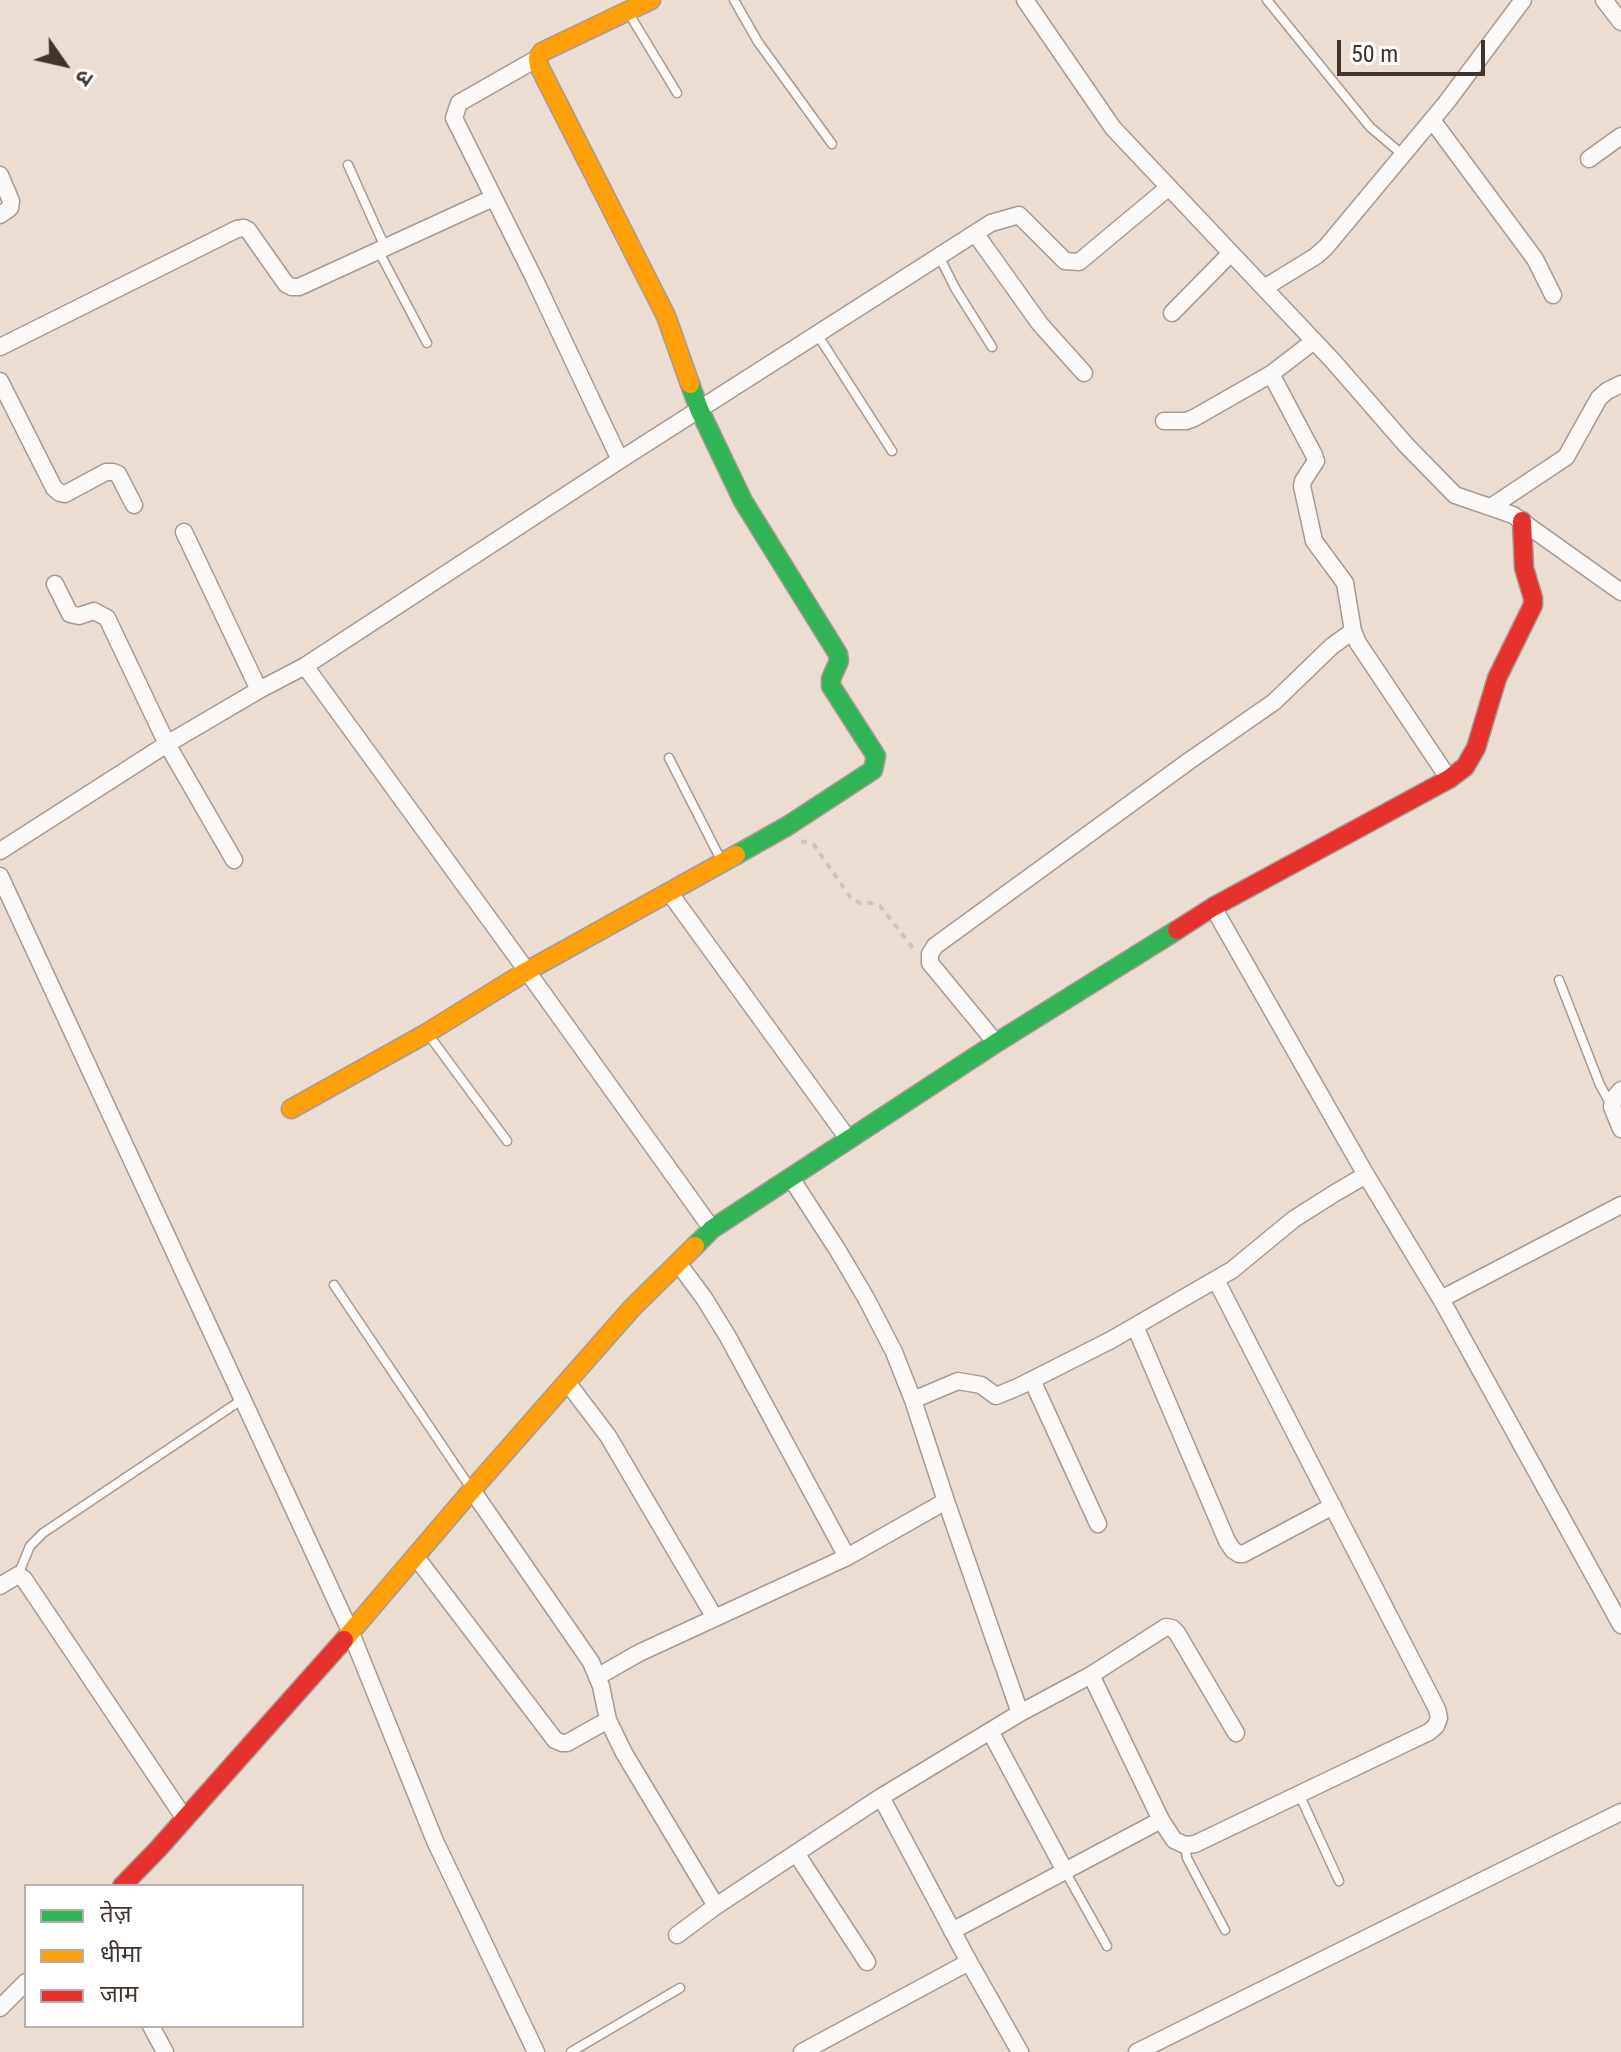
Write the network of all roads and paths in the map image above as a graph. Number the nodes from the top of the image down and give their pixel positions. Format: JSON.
{"nodes":[{"id":1,"x":651,"y":0,"type":"edge"},
{"id":2,"x":734,"y":0,"type":"edge"},
{"id":3,"x":1026,"y":0,"type":"edge"},
{"id":4,"x":1267,"y":0,"type":"edge"},
{"id":5,"x":1523,"y":0,"type":"edge"},
{"id":6,"x":1604,"y":0,"type":"edge"},
{"id":7,"x":627,"y":11,"type":"junction"},
{"id":8,"x":1621,"y":22,"type":"edge"},
{"id":9,"x":538,"y":58,"type":"junction"},
{"id":10,"x":677,"y":93,"type":"dead end"},
{"id":11,"x":1432,"y":120,"type":"junction"},
{"id":12,"x":1621,"y":136,"type":"edge"},
{"id":13,"x":832,"y":144,"type":"dead end"},
{"id":14,"x":1403,"y":155,"type":"junction"},
{"id":15,"x":1589,"y":159,"type":"dead end"},
{"id":16,"x":348,"y":165,"type":"dead end"},
{"id":17,"x":0,"y":175,"type":"edge"},
{"id":18,"x":1169,"y":187,"type":"junction"},
{"id":19,"x":493,"y":198,"type":"junction"},
{"id":20,"x":0,"y":215,"type":"edge"},
{"id":21,"x":975,"y":233,"type":"junction"},
{"id":22,"x":381,"y":249,"type":"junction"},
{"id":23,"x":1231,"y":253,"type":"junction"},
{"id":24,"x":939,"y":256,"type":"junction"},
{"id":25,"x":1264,"y":288,"type":"junction"},
{"id":26,"x":1553,"y":295,"type":"dead end"},
{"id":27,"x":1172,"y":313,"type":"dead end"},
{"id":28,"x":817,"y":334,"type":"junction"},
{"id":29,"x":1314,"y":341,"type":"junction"},
{"id":30,"x":427,"y":343,"type":"dead end"},
{"id":31,"x":0,"y":347,"type":"edge"},
{"id":32,"x":992,"y":347,"type":"dead end"},
{"id":33,"x":1084,"y":373,"type":"dead end"},
{"id":34,"x":1271,"y":374,"type":"junction"},
{"id":35,"x":0,"y":381,"type":"edge"},
{"id":36,"x":1621,"y":384,"type":"edge"},
{"id":37,"x":699,"y":409,"type":"junction"},
{"id":38,"x":1164,"y":421,"type":"dead end"},
{"id":39,"x":892,"y":451,"type":"dead end"},
{"id":40,"x":620,"y":460,"type":"junction"},
{"id":41,"x":134,"y":505,"type":"dead end"},
{"id":42,"x":1491,"y":507,"type":"junction"},
{"id":43,"x":1522,"y":521,"type":"junction"},
{"id":44,"x":184,"y":532,"type":"dead end"},
{"id":45,"x":55,"y":584,"type":"dead end"},
{"id":46,"x":1621,"y":592,"type":"edge"},
{"id":47,"x":1353,"y":631,"type":"junction"},
{"id":48,"x":305,"y":666,"type":"junction"},
{"id":49,"x":259,"y":690,"type":"junction"},
{"id":50,"x":167,"y":744,"type":"junction"},
{"id":51,"x":669,"y":758,"type":"dead end"},
{"id":52,"x":1449,"y":779,"type":"junction"},
{"id":53,"x":773,"y":834,"type":"junction"},
{"id":54,"x":0,"y":851,"type":"edge"},
{"id":55,"x":234,"y":860,"type":"dead end"},
{"id":56,"x":722,"y":863,"type":"junction"},
{"id":57,"x":0,"y":876,"type":"edge"},
{"id":58,"x":669,"y":892,"type":"junction"},
{"id":59,"x":1213,"y":907,"type":"junction"},
{"id":60,"x":930,"y":954,"type":"junction"},
{"id":61,"x":527,"y":971,"type":"junction"},
{"id":62,"x":1559,"y":980,"type":"dead end"},
{"id":63,"x":427,"y":1033,"type":"junction"},
{"id":64,"x":996,"y":1043,"type":"junction"},
{"id":65,"x":1621,"y":1090,"type":"edge"},
{"id":66,"x":1612,"y":1107,"type":"junction"},
{"id":67,"x":291,"y":1109,"type":"dead end"},
{"id":68,"x":1621,"y":1129,"type":"edge"},
{"id":69,"x":849,"y":1140,"type":"junction"},
{"id":70,"x":507,"y":1141,"type":"dead end"},
{"id":71,"x":1366,"y":1175,"type":"junction"},
{"id":72,"x":791,"y":1178,"type":"junction"},
{"id":73,"x":1621,"y":1205,"type":"edge"},
{"id":74,"x":712,"y":1229,"type":"junction"},
{"id":75,"x":678,"y":1263,"type":"junction"},
{"id":76,"x":1216,"y":1280,"type":"junction"},
{"id":77,"x":334,"y":1285,"type":"dead end"},
{"id":78,"x":1441,"y":1299,"type":"junction"},
{"id":79,"x":1135,"y":1326,"type":"junction"},
{"id":80,"x":1032,"y":1380,"type":"junction"},
{"id":81,"x":567,"y":1382,"type":"junction"},
{"id":82,"x":243,"y":1399,"type":"junction"},
{"id":83,"x":913,"y":1400,"type":"junction"},
{"id":84,"x":472,"y":1490,"type":"junction"},
{"id":85,"x":946,"y":1501,"type":"junction"},
{"id":86,"x":1333,"y":1506,"type":"junction"},
{"id":87,"x":1098,"y":1524,"type":"dead end"},
{"id":88,"x":416,"y":1557,"type":"junction"},
{"id":89,"x":847,"y":1557,"type":"junction"},
{"id":90,"x":18,"y":1575,"type":"junction"},
{"id":91,"x":0,"y":1586,"type":"edge"},
{"id":92,"x":715,"y":1618,"type":"junction"},
{"id":93,"x":1621,"y":1625,"type":"edge"},
{"id":94,"x":351,"y":1633,"type":"junction"},
{"id":95,"x":1091,"y":1675,"type":"junction"},
{"id":96,"x":597,"y":1677,"type":"junction"},
{"id":97,"x":1020,"y":1713,"type":"junction"},
{"id":98,"x":608,"y":1720,"type":"junction"},
{"id":99,"x":990,"y":1731,"type":"junction"},
{"id":100,"x":1236,"y":1733,"type":"dead end"},
{"id":101,"x":1299,"y":1794,"type":"junction"},
{"id":102,"x":881,"y":1797,"type":"junction"},
{"id":103,"x":1621,"y":1812,"type":"edge"},
{"id":104,"x":185,"y":1819,"type":"junction"},
{"id":105,"x":1161,"y":1820,"type":"junction"},
{"id":106,"x":1185,"y":1845,"type":"junction"},
{"id":107,"x":796,"y":1853,"type":"junction"},
{"id":108,"x":1065,"y":1871,"type":"junction"},
{"id":109,"x":1339,"y":1881,"type":"dead end"},
{"id":110,"x":124,"y":1884,"type":"edge"},
{"id":111,"x":716,"y":1906,"type":"junction"},
{"id":112,"x":1225,"y":1930,"type":"dead end"},
{"id":113,"x":952,"y":1931,"type":"junction"},
{"id":114,"x":677,"y":1935,"type":"dead end"},
{"id":115,"x":1107,"y":1946,"type":"dead end"},
{"id":116,"x":867,"y":1962,"type":"dead end"},
{"id":117,"x":969,"y":1962,"type":"junction"},
{"id":118,"x":24,"y":1984,"type":"edge"},
{"id":119,"x":680,"y":1988,"type":"dead end"},
{"id":120,"x":0,"y":2008,"type":"edge"},
{"id":121,"x":152,"y":2028,"type":"edge"},
{"id":122,"x":165,"y":2052,"type":"edge"},
{"id":123,"x":536,"y":2052,"type":"edge"},
{"id":124,"x":571,"y":2052,"type":"edge"},
{"id":125,"x":802,"y":2052,"type":"edge"},
{"id":126,"x":1020,"y":2052,"type":"edge"},
{"id":127,"x":1137,"y":2052,"type":"edge"}],
"edges":[{"from":1,"to":7,"type":"street"},
{"from":2,"to":13,"type":"lane"},
{"from":3,"to":18,"type":"street"},
{"from":4,"to":14,"type":"lane"},
{"from":5,"to":11,"type":"street"},
{"from":6,"to":8,"type":"street"},
{"from":7,"to":9,"type":"street"},
{"from":7,"to":10,"type":"lane"},
{"from":9,"to":19,"type":"street"},
{"from":9,"to":37,"type":"street"},
{"from":11,"to":14,"type":"street"},
{"from":11,"to":26,"type":"street"},
{"from":12,"to":15,"type":"street"},
{"from":14,"to":25,"type":"street"},
{"from":16,"to":22,"type":"lane"},
{"from":17,"to":20,"type":"street"},
{"from":18,"to":21,"type":"street"},
{"from":18,"to":23,"type":"street"},
{"from":19,"to":22,"type":"street"},
{"from":19,"to":40,"type":"street"},
{"from":21,"to":24,"type":"street"},
{"from":21,"to":33,"type":"street"},
{"from":22,"to":30,"type":"lane"},
{"from":22,"to":31,"type":"street"},
{"from":23,"to":25,"type":"street"},
{"from":23,"to":27,"type":"street"},
{"from":24,"to":28,"type":"street"},
{"from":24,"to":32,"type":"lane"},
{"from":25,"to":29,"type":"street"},
{"from":28,"to":37,"type":"street"},
{"from":28,"to":39,"type":"lane"},
{"from":29,"to":34,"type":"street"},
{"from":29,"to":42,"type":"street"},
{"from":34,"to":38,"type":"street"},
{"from":34,"to":47,"type":"street"},
{"from":35,"to":41,"type":"street"},
{"from":36,"to":42,"type":"street"},
{"from":37,"to":40,"type":"street"},
{"from":37,"to":53,"type":"street"},
{"from":40,"to":48,"type":"street"},
{"from":42,"to":43,"type":"street"},
{"from":43,"to":46,"type":"street"},
{"from":43,"to":52,"type":"street"},
{"from":44,"to":49,"type":"street"},
{"from":45,"to":50,"type":"street"},
{"from":47,"to":52,"type":"street"},
{"from":47,"to":60,"type":"street"},
{"from":48,"to":49,"type":"street"},
{"from":48,"to":61,"type":"street"},
{"from":49,"to":50,"type":"street"},
{"from":50,"to":54,"type":"street"},
{"from":50,"to":55,"type":"street"},
{"from":51,"to":56,"type":"lane"},
{"from":52,"to":59,"type":"street"},
{"from":53,"to":56,"type":"street"},
{"from":53,"to":60,"type":"path"},
{"from":56,"to":58,"type":"street"},
{"from":57,"to":82,"type":"street"},
{"from":58,"to":61,"type":"street"},
{"from":58,"to":69,"type":"street"},
{"from":59,"to":64,"type":"street"},
{"from":59,"to":71,"type":"street"},
{"from":60,"to":64,"type":"street"},
{"from":61,"to":63,"type":"street"},
{"from":61,"to":74,"type":"street"},
{"from":62,"to":66,"type":"lane"},
{"from":63,"to":67,"type":"street"},
{"from":63,"to":70,"type":"lane"},
{"from":64,"to":69,"type":"street"},
{"from":65,"to":66,"type":"street"},
{"from":66,"to":68,"type":"street"},
{"from":69,"to":72,"type":"street"},
{"from":71,"to":76,"type":"street"},
{"from":71,"to":78,"type":"street"},
{"from":72,"to":74,"type":"street"},
{"from":72,"to":83,"type":"street"},
{"from":73,"to":78,"type":"street"},
{"from":74,"to":75,"type":"street"},
{"from":75,"to":81,"type":"street"},
{"from":75,"to":89,"type":"street"},
{"from":76,"to":79,"type":"street"},
{"from":76,"to":86,"type":"street"},
{"from":77,"to":84,"type":"lane"},
{"from":78,"to":93,"type":"street"},
{"from":79,"to":80,"type":"street"},
{"from":79,"to":86,"type":"street"},
{"from":80,"to":83,"type":"street"},
{"from":80,"to":87,"type":"street"},
{"from":81,"to":84,"type":"street"},
{"from":81,"to":92,"type":"street"},
{"from":82,"to":90,"type":"lane"},
{"from":82,"to":94,"type":"street"},
{"from":83,"to":85,"type":"street"},
{"from":84,"to":88,"type":"street"},
{"from":84,"to":96,"type":"street"},
{"from":85,"to":89,"type":"street"},
{"from":85,"to":97,"type":"street"},
{"from":86,"to":101,"type":"street"},
{"from":88,"to":94,"type":"street"},
{"from":88,"to":98,"type":"street"},
{"from":89,"to":92,"type":"street"},
{"from":90,"to":91,"type":"street"},
{"from":90,"to":104,"type":"street"},
{"from":92,"to":96,"type":"street"},
{"from":94,"to":104,"type":"street"},
{"from":94,"to":123,"type":"street"},
{"from":95,"to":97,"type":"street"},
{"from":95,"to":100,"type":"street"},
{"from":95,"to":105,"type":"street"},
{"from":96,"to":98,"type":"street"},
{"from":97,"to":99,"type":"street"},
{"from":98,"to":111,"type":"street"},
{"from":99,"to":102,"type":"street"},
{"from":99,"to":108,"type":"street"},
{"from":101,"to":106,"type":"street"},
{"from":101,"to":109,"type":"lane"},
{"from":102,"to":107,"type":"street"},
{"from":102,"to":113,"type":"street"},
{"from":103,"to":127,"type":"street"},
{"from":104,"to":110,"type":"street"},
{"from":105,"to":106,"type":"street"},
{"from":105,"to":108,"type":"street"},
{"from":106,"to":112,"type":"lane"},
{"from":107,"to":111,"type":"street"},
{"from":107,"to":116,"type":"street"},
{"from":108,"to":113,"type":"street"},
{"from":108,"to":115,"type":"lane"},
{"from":111,"to":114,"type":"street"},
{"from":113,"to":117,"type":"street"},
{"from":117,"to":125,"type":"street"},
{"from":117,"to":126,"type":"street"},
{"from":118,"to":120,"type":"street"},
{"from":119,"to":124,"type":"lane"},
{"from":121,"to":122,"type":"street"}]}
